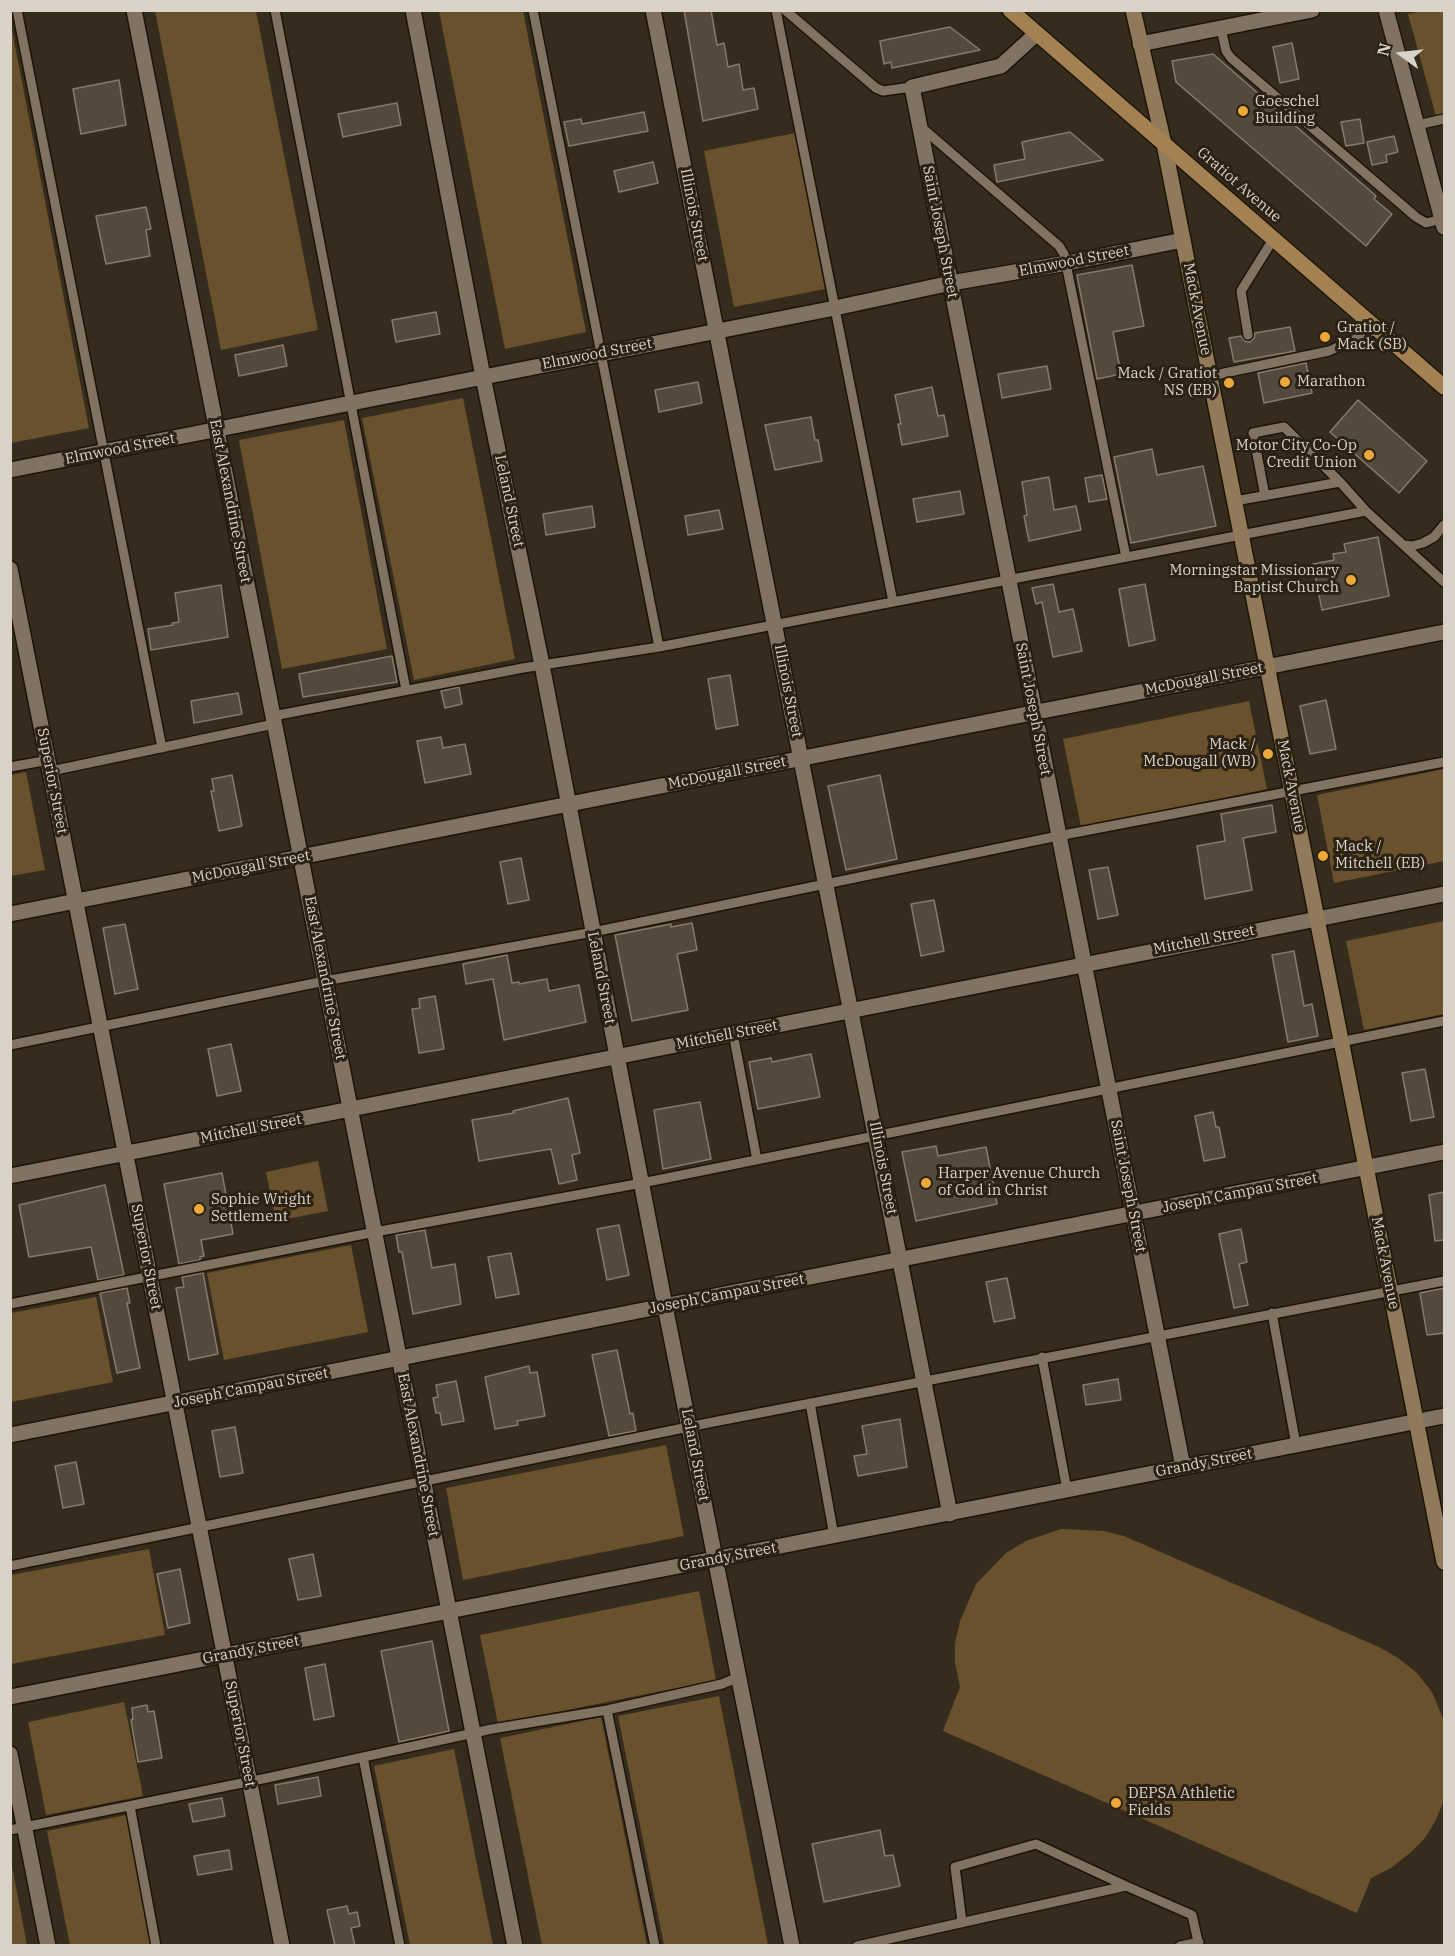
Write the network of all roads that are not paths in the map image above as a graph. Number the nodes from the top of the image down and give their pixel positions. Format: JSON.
{"nodes":[{"id":1,"x":17,"y":10,"type":"edge"},
{"id":2,"x":134,"y":10,"type":"edge"},
{"id":3,"x":275,"y":10,"type":"edge"},
{"id":4,"x":413,"y":10,"type":"edge"},
{"id":5,"x":533,"y":10,"type":"edge"},
{"id":6,"x":653,"y":10,"type":"edge"},
{"id":7,"x":776,"y":10,"type":"edge"},
{"id":8,"x":784,"y":10,"type":"edge"},
{"id":9,"x":1010,"y":10,"type":"edge"},
{"id":10,"x":1133,"y":10,"type":"edge"},
{"id":11,"x":1312,"y":10,"type":"edge"},
{"id":12,"x":1386,"y":10,"type":"edge"},
{"id":13,"x":1221,"y":28,"type":"junction"},
{"id":14,"x":1036,"y":34,"type":"junction"},
{"id":15,"x":1140,"y":44,"type":"junction"},
{"id":16,"x":912,"y":87,"type":"junction"},
{"id":17,"x":1444,"y":119,"type":"edge"},
{"id":18,"x":1417,"y":125,"type":"junction"},
{"id":19,"x":919,"y":126,"type":"junction"},
{"id":20,"x":1164,"y":144,"type":"junction"},
{"id":21,"x":1443,"y":223,"type":"edge"},
{"id":22,"x":1274,"y":238,"type":"junction"},
{"id":23,"x":1183,"y":240,"type":"junction"},
{"id":24,"x":1067,"y":263,"type":"junction"},
{"id":25,"x":951,"y":283,"type":"junction"},
{"id":26,"x":835,"y":308,"type":"junction"},
{"id":27,"x":1377,"y":329,"type":"junction"},
{"id":28,"x":717,"y":331,"type":"junction"},
{"id":29,"x":1248,"y":334,"type":"dead end"},
{"id":30,"x":602,"y":354,"type":"junction"},
{"id":31,"x":1210,"y":376,"type":"junction"},
{"id":32,"x":483,"y":377,"type":"junction"},
{"id":33,"x":1444,"y":387,"type":"edge"},
{"id":34,"x":351,"y":402,"type":"junction"},
{"id":35,"x":216,"y":430,"type":"junction"},
{"id":36,"x":105,"y":452,"type":"junction"},
{"id":37,"x":10,"y":470,"type":"edge"},
{"id":38,"x":1340,"y":482,"type":"junction"},
{"id":39,"x":1265,"y":496,"type":"junction"},
{"id":40,"x":1235,"y":501,"type":"junction"},
{"id":41,"x":1366,"y":511,"type":"junction"},
{"id":42,"x":1444,"y":525,"type":"edge"},
{"id":43,"x":1242,"y":535,"type":"junction"},
{"id":44,"x":1404,"y":546,"type":"junction"},
{"id":45,"x":1126,"y":557,"type":"junction"},
{"id":46,"x":10,"y":569,"type":"edge"},
{"id":47,"x":1007,"y":580,"type":"junction"},
{"id":48,"x":1444,"y":582,"type":"edge"},
{"id":49,"x":893,"y":602,"type":"junction"},
{"id":50,"x":775,"y":625,"type":"junction"},
{"id":51,"x":1444,"y":632,"type":"edge"},
{"id":52,"x":659,"y":647,"type":"junction"},
{"id":53,"x":542,"y":665,"type":"junction"},
{"id":54,"x":1268,"y":666,"type":"junction"},
{"id":55,"x":406,"y":690,"type":"junction"},
{"id":56,"x":1033,"y":712,"type":"junction"},
{"id":57,"x":274,"y":720,"type":"junction"},
{"id":58,"x":162,"y":748,"type":"junction"},
{"id":59,"x":801,"y":758,"type":"junction"},
{"id":60,"x":1444,"y":762,"type":"edge"},
{"id":61,"x":50,"y":766,"type":"junction"},
{"id":62,"x":10,"y":767,"type":"edge"},
{"id":63,"x":1293,"y":792,"type":"junction"},
{"id":64,"x":568,"y":804,"type":"junction"},
{"id":65,"x":1058,"y":836,"type":"junction"},
{"id":66,"x":301,"y":857,"type":"junction"},
{"id":67,"x":826,"y":884,"type":"junction"},
{"id":68,"x":1444,"y":894,"type":"edge"},
{"id":69,"x":76,"y":901,"type":"junction"},
{"id":70,"x":10,"y":914,"type":"edge"},
{"id":71,"x":1317,"y":918,"type":"junction"},
{"id":72,"x":593,"y":933,"type":"junction"},
{"id":73,"x":1084,"y":964,"type":"junction"},
{"id":74,"x":325,"y":981,"type":"junction"},
{"id":75,"x":851,"y":1010,"type":"junction"},
{"id":76,"x":1444,"y":1022,"type":"edge"},
{"id":77,"x":101,"y":1027,"type":"junction"},
{"id":78,"x":733,"y":1034,"type":"junction"},
{"id":79,"x":1342,"y":1042,"type":"junction"},
{"id":80,"x":10,"y":1045,"type":"edge"},
{"id":81,"x":616,"y":1057,"type":"junction"},
{"id":82,"x":1109,"y":1089,"type":"junction"},
{"id":83,"x":351,"y":1109,"type":"junction"},
{"id":84,"x":876,"y":1136,"type":"junction"},
{"id":85,"x":1444,"y":1152,"type":"edge"},
{"id":86,"x":126,"y":1153,"type":"junction"},
{"id":87,"x":757,"y":1160,"type":"junction"},
{"id":88,"x":1366,"y":1168,"type":"junction"},
{"id":89,"x":10,"y":1176,"type":"edge"},
{"id":90,"x":642,"y":1183,"type":"junction"},
{"id":91,"x":1133,"y":1213,"type":"junction"},
{"id":92,"x":375,"y":1232,"type":"junction"},
{"id":93,"x":901,"y":1259,"type":"junction"},
{"id":94,"x":150,"y":1277,"type":"junction"},
{"id":95,"x":1444,"y":1281,"type":"edge"},
{"id":96,"x":1391,"y":1292,"type":"junction"},
{"id":97,"x":10,"y":1304,"type":"edge"},
{"id":98,"x":665,"y":1306,"type":"junction"},
{"id":99,"x":1272,"y":1313,"type":"junction"},
{"id":100,"x":1157,"y":1335,"type":"junction"},
{"id":101,"x":1042,"y":1357,"type":"junction"},
{"id":102,"x":399,"y":1358,"type":"junction"},
{"id":103,"x":924,"y":1380,"type":"junction"},
{"id":104,"x":174,"y":1403,"type":"junction"},
{"id":105,"x":810,"y":1403,"type":"junction"},
{"id":106,"x":1444,"y":1416,"type":"edge"},
{"id":107,"x":1417,"y":1422,"type":"junction"},
{"id":108,"x":689,"y":1427,"type":"junction"},
{"id":109,"x":10,"y":1435,"type":"edge"},
{"id":110,"x":1296,"y":1445,"type":"junction"},
{"id":111,"x":1183,"y":1467,"type":"junction"},
{"id":112,"x":424,"y":1482,"type":"junction"},
{"id":113,"x":1068,"y":1490,"type":"junction"},
{"id":114,"x":950,"y":1514,"type":"junction"},
{"id":115,"x":199,"y":1528,"type":"junction"},
{"id":116,"x":834,"y":1536,"type":"junction"},
{"id":117,"x":1443,"y":1542,"type":"edge"},
{"id":118,"x":716,"y":1560,"type":"junction"},
{"id":119,"x":1444,"y":1562,"type":"edge"},
{"id":120,"x":10,"y":1566,"type":"edge"},
{"id":121,"x":449,"y":1611,"type":"junction"},
{"id":122,"x":224,"y":1655,"type":"junction"},
{"id":123,"x":739,"y":1677,"type":"junction"},
{"id":124,"x":10,"y":1697,"type":"edge"},
{"id":125,"x":607,"y":1710,"type":"junction"},
{"id":126,"x":473,"y":1734,"type":"junction"},
{"id":127,"x":10,"y":1754,"type":"edge"},
{"id":128,"x":363,"y":1757,"type":"junction"},
{"id":129,"x":249,"y":1782,"type":"junction"},
{"id":130,"x":130,"y":1806,"type":"junction"},
{"id":131,"x":18,"y":1829,"type":"edge"},
{"id":132,"x":1126,"y":1886,"type":"junction"},
{"id":133,"x":962,"y":1922,"type":"junction"},
{"id":134,"x":1199,"y":1944,"type":"edge"},
{"id":135,"x":48,"y":1946,"type":"edge"},
{"id":136,"x":156,"y":1946,"type":"edge"},
{"id":137,"x":282,"y":1946,"type":"edge"},
{"id":138,"x":400,"y":1946,"type":"edge"},
{"id":139,"x":515,"y":1946,"type":"edge"},
{"id":140,"x":656,"y":1946,"type":"edge"},
{"id":141,"x":792,"y":1946,"type":"edge"},
{"id":142,"x":857,"y":1946,"type":"edge"},
{"id":143,"x":1180,"y":1946,"type":"edge"}],
"edges":[{"from":1,"to":36,"type":"lane"},
{"from":2,"to":35,"type":"street","name":"East Alexandrine Street"},
{"from":3,"to":34,"type":"lane"},
{"from":4,"to":32,"type":"street","name":"Leland Street"},
{"from":5,"to":30,"type":"lane"},
{"from":6,"to":28,"type":"street","name":"Illinois Street"},
{"from":7,"to":26,"type":"lane"},
{"from":8,"to":16,"type":"lane"},
{"from":9,"to":14,"type":"main road","name":"Gratiot Avenue"},
{"from":10,"to":15,"type":"main road","name":"Mack Avenue"},
{"from":11,"to":13,"type":"street"},
{"from":12,"to":18,"type":"street"},
{"from":13,"to":15,"type":"street"},
{"from":13,"to":21,"type":"lane"},
{"from":14,"to":16,"type":"street"},
{"from":14,"to":20,"type":"main road","name":"Gratiot Avenue"},
{"from":15,"to":20,"type":"main road","name":"Mack Avenue"},
{"from":16,"to":19,"type":"street","name":"Saint Joseph Street"},
{"from":17,"to":18,"type":"lane"},
{"from":18,"to":21,"type":"street"},
{"from":19,"to":24,"type":"lane"},
{"from":19,"to":25,"type":"street","name":"Saint Joseph Street"},
{"from":20,"to":22,"type":"main road","name":"Gratiot Avenue"},
{"from":20,"to":23,"type":"main road","name":"Mack Avenue"},
{"from":22,"to":27,"type":"main road","name":"Gratiot Avenue"},
{"from":22,"to":29,"type":"lane"},
{"from":23,"to":24,"type":"street","name":"Elmwood Street"},
{"from":23,"to":31,"type":"main road","name":"Mack Avenue"},
{"from":24,"to":25,"type":"street","name":"Elmwood Street"},
{"from":24,"to":45,"type":"lane"},
{"from":25,"to":26,"type":"street","name":"Elmwood Street"},
{"from":25,"to":47,"type":"street","name":"Saint Joseph Street"},
{"from":26,"to":28,"type":"street","name":"Elmwood Street"},
{"from":26,"to":49,"type":"lane"},
{"from":27,"to":31,"type":"lane"},
{"from":27,"to":33,"type":"main road","name":"Gratiot Avenue"},
{"from":28,"to":30,"type":"street","name":"Elmwood Street"},
{"from":28,"to":50,"type":"street","name":"Illinois Street"},
{"from":30,"to":32,"type":"street","name":"Elmwood Street"},
{"from":30,"to":52,"type":"lane"},
{"from":31,"to":40,"type":"main road","name":"Mack Avenue"},
{"from":32,"to":34,"type":"street","name":"Elmwood Street"},
{"from":32,"to":53,"type":"street","name":"Leland Street"},
{"from":34,"to":35,"type":"street","name":"Elmwood Street"},
{"from":34,"to":55,"type":"lane"},
{"from":35,"to":36,"type":"street","name":"Elmwood Street"},
{"from":35,"to":57,"type":"street","name":"East Alexandrine Street"},
{"from":36,"to":37,"type":"street","name":"Elmwood Street"},
{"from":36,"to":58,"type":"lane"},
{"from":38,"to":39,"type":"lane"},
{"from":38,"to":39,"type":"lane"},
{"from":38,"to":41,"type":"lane"},
{"from":39,"to":40,"type":"lane"},
{"from":40,"to":43,"type":"main road","name":"Mack Avenue"},
{"from":41,"to":43,"type":"lane"},
{"from":41,"to":44,"type":"lane"},
{"from":42,"to":44,"type":"lane"},
{"from":43,"to":45,"type":"lane"},
{"from":43,"to":54,"type":"main road","name":"Mack Avenue"},
{"from":44,"to":48,"type":"lane"},
{"from":45,"to":47,"type":"lane"},
{"from":46,"to":61,"type":"street","name":"Superior Street"},
{"from":47,"to":49,"type":"lane"},
{"from":47,"to":56,"type":"street","name":"Saint Joseph Street"},
{"from":49,"to":50,"type":"lane"},
{"from":50,"to":52,"type":"lane"},
{"from":50,"to":59,"type":"street","name":"Illinois Street"},
{"from":51,"to":54,"type":"street","name":"McDougall Street"},
{"from":52,"to":53,"type":"lane"},
{"from":53,"to":55,"type":"lane"},
{"from":53,"to":64,"type":"street","name":"Leland Street"},
{"from":54,"to":56,"type":"street","name":"McDougall Street"},
{"from":54,"to":63,"type":"main road","name":"Mack Avenue"},
{"from":55,"to":57,"type":"lane"},
{"from":56,"to":59,"type":"street","name":"McDougall Street"},
{"from":56,"to":65,"type":"street","name":"Saint Joseph Street"},
{"from":57,"to":58,"type":"lane"},
{"from":57,"to":66,"type":"street","name":"East Alexandrine Street"},
{"from":58,"to":61,"type":"lane"},
{"from":59,"to":64,"type":"street","name":"McDougall Street"},
{"from":59,"to":67,"type":"street","name":"Illinois Street"},
{"from":60,"to":63,"type":"lane"},
{"from":61,"to":62,"type":"lane"},
{"from":61,"to":69,"type":"street","name":"Superior Street"},
{"from":63,"to":65,"type":"lane"},
{"from":63,"to":71,"type":"main road","name":"Mack Avenue"},
{"from":64,"to":66,"type":"street","name":"McDougall Street"},
{"from":64,"to":72,"type":"street","name":"Leland Street"},
{"from":65,"to":67,"type":"lane"},
{"from":65,"to":73,"type":"street","name":"Saint Joseph Street"},
{"from":66,"to":69,"type":"street","name":"McDougall Street"},
{"from":66,"to":74,"type":"street","name":"East Alexandrine Street"},
{"from":67,"to":72,"type":"lane"},
{"from":67,"to":75,"type":"street","name":"Illinois Street"},
{"from":68,"to":71,"type":"street","name":"Mitchell Street"},
{"from":69,"to":70,"type":"street","name":"McDougall Street"},
{"from":69,"to":77,"type":"street","name":"Superior Street"},
{"from":71,"to":73,"type":"street","name":"Mitchell Street"},
{"from":71,"to":79,"type":"main road","name":"Mack Avenue"},
{"from":72,"to":74,"type":"lane"},
{"from":72,"to":81,"type":"street","name":"Leland Street"},
{"from":73,"to":75,"type":"street","name":"Mitchell Street"},
{"from":73,"to":82,"type":"street","name":"Saint Joseph Street"},
{"from":74,"to":77,"type":"lane"},
{"from":74,"to":83,"type":"street","name":"East Alexandrine Street"},
{"from":75,"to":78,"type":"street","name":"Mitchell Street"},
{"from":75,"to":84,"type":"street","name":"Illinois Street"},
{"from":76,"to":79,"type":"lane"},
{"from":77,"to":80,"type":"lane"},
{"from":77,"to":86,"type":"street","name":"Superior Street"},
{"from":78,"to":81,"type":"street","name":"Mitchell Street"},
{"from":78,"to":87,"type":"lane"},
{"from":79,"to":82,"type":"lane"},
{"from":79,"to":88,"type":"main road","name":"Mack Avenue"},
{"from":81,"to":83,"type":"street","name":"Mitchell Street"},
{"from":81,"to":90,"type":"street","name":"Leland Street"},
{"from":82,"to":84,"type":"lane"},
{"from":82,"to":91,"type":"street","name":"Saint Joseph Street"},
{"from":83,"to":86,"type":"street","name":"Mitchell Street"},
{"from":83,"to":92,"type":"street","name":"East Alexandrine Street"},
{"from":84,"to":87,"type":"lane"},
{"from":84,"to":93,"type":"street","name":"Illinois Street"},
{"from":85,"to":88,"type":"street","name":"Joseph Campau Street"},
{"from":86,"to":89,"type":"street","name":"Mitchell Street"},
{"from":86,"to":94,"type":"street","name":"Superior Street"},
{"from":87,"to":90,"type":"lane"},
{"from":88,"to":91,"type":"street","name":"Joseph Campau Street"},
{"from":88,"to":96,"type":"main road","name":"Mack Avenue"},
{"from":90,"to":92,"type":"lane"},
{"from":90,"to":98,"type":"street","name":"Leland Street"},
{"from":91,"to":93,"type":"street","name":"Joseph Campau Street"},
{"from":91,"to":100,"type":"street","name":"Saint Joseph Street"},
{"from":92,"to":94,"type":"lane"},
{"from":92,"to":102,"type":"street","name":"East Alexandrine Street"},
{"from":93,"to":98,"type":"street","name":"Joseph Campau Street"},
{"from":93,"to":103,"type":"street","name":"Illinois Street"},
{"from":94,"to":97,"type":"lane"},
{"from":94,"to":104,"type":"street","name":"Superior Street"},
{"from":95,"to":96,"type":"lane"},
{"from":96,"to":99,"type":"lane"},
{"from":96,"to":107,"type":"main road","name":"Mack Avenue"},
{"from":98,"to":102,"type":"street","name":"Joseph Campau Street"},
{"from":98,"to":108,"type":"street","name":"Leland Street"},
{"from":99,"to":100,"type":"lane"},
{"from":99,"to":110,"type":"lane"},
{"from":100,"to":101,"type":"lane"},
{"from":100,"to":111,"type":"street","name":"Saint Joseph Street"},
{"from":101,"to":103,"type":"lane"},
{"from":101,"to":113,"type":"lane"},
{"from":102,"to":104,"type":"street","name":"Joseph Campau Street"},
{"from":102,"to":112,"type":"street","name":"East Alexandrine Street"},
{"from":103,"to":105,"type":"lane"},
{"from":103,"to":114,"type":"street","name":"Illinois Street"},
{"from":104,"to":109,"type":"street","name":"Joseph Campau Street"},
{"from":104,"to":115,"type":"street","name":"Superior Street"},
{"from":105,"to":108,"type":"lane"},
{"from":105,"to":116,"type":"lane"},
{"from":106,"to":107,"type":"street","name":"Grandy Street"},
{"from":107,"to":110,"type":"street","name":"Grandy Street"},
{"from":107,"to":117,"type":"main road","name":"Mack Avenue"},
{"from":108,"to":112,"type":"lane"},
{"from":108,"to":118,"type":"street","name":"Leland Street"},
{"from":110,"to":111,"type":"street","name":"Grandy Street"},
{"from":111,"to":113,"type":"street","name":"Grandy Street"},
{"from":112,"to":115,"type":"lane"},
{"from":112,"to":121,"type":"street","name":"East Alexandrine Street"},
{"from":113,"to":114,"type":"street","name":"Grandy Street"},
{"from":114,"to":116,"type":"street","name":"Grandy Street"},
{"from":115,"to":120,"type":"lane"},
{"from":115,"to":122,"type":"street","name":"Superior Street"},
{"from":116,"to":118,"type":"street","name":"Grandy Street"},
{"from":117,"to":119,"type":"main road","name":"Mack Avenue"},
{"from":118,"to":121,"type":"street","name":"Grandy Street"},
{"from":118,"to":123,"type":"street","name":"Leland Street"},
{"from":121,"to":122,"type":"street","name":"Grandy Street"},
{"from":121,"to":126,"type":"street","name":"East Alexandrine Street"},
{"from":122,"to":124,"type":"street","name":"Grandy Street"},
{"from":122,"to":129,"type":"street","name":"Superior Street"},
{"from":123,"to":125,"type":"lane"},
{"from":123,"to":141,"type":"street","name":"Leland Street"},
{"from":125,"to":126,"type":"lane"},
{"from":125,"to":140,"type":"lane"},
{"from":126,"to":128,"type":"lane"},
{"from":126,"to":139,"type":"street","name":"East Alexandrine Street"},
{"from":127,"to":131,"type":"street"},
{"from":128,"to":129,"type":"lane"},
{"from":128,"to":138,"type":"lane"},
{"from":129,"to":130,"type":"lane"},
{"from":129,"to":137,"type":"street","name":"Superior Street"},
{"from":130,"to":131,"type":"lane"},
{"from":130,"to":136,"type":"lane"},
{"from":131,"to":135,"type":"street"},
{"from":132,"to":133,"type":"lane"},
{"from":132,"to":133,"type":"lane"},
{"from":132,"to":134,"type":"lane"},
{"from":133,"to":142,"type":"lane"},
{"from":134,"to":143,"type":"lane"}]}
